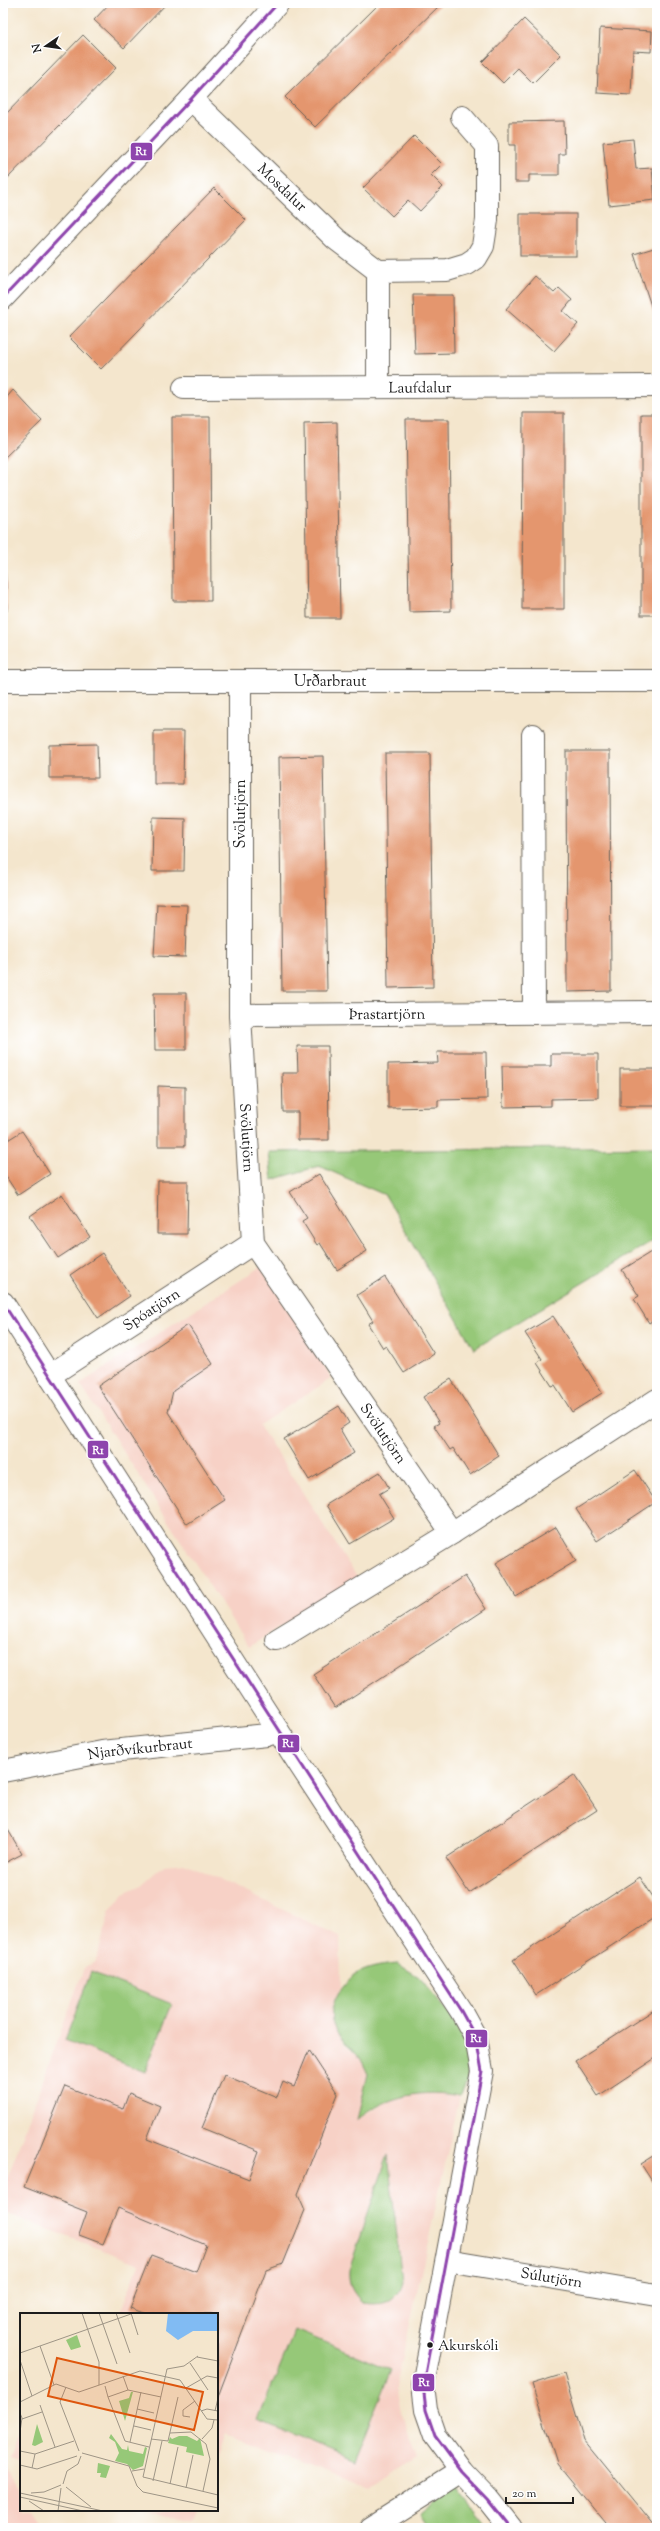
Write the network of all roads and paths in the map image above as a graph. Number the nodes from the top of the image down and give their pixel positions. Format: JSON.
{"nodes":[{"id":1,"x":278,"y":3,"type":"edge"},
{"id":2,"x":191,"y":99,"type":"junction"},
{"id":3,"x":462,"y":117,"type":"dead end"},
{"id":4,"x":378,"y":271,"type":"junction"},
{"id":5,"x":5,"y":290,"type":"edge"},
{"id":6,"x":378,"y":386,"type":"junction"},
{"id":7,"x":657,"y":386,"type":"edge"},
{"id":8,"x":184,"y":388,"type":"dead end"},
{"id":9,"x":3,"y":681,"type":"edge"},
{"id":10,"x":240,"y":681,"type":"junction"},
{"id":11,"x":657,"y":681,"type":"edge"},
{"id":12,"x":533,"y":735,"type":"dead end"},
{"id":13,"x":657,"y":1012,"type":"edge"},
{"id":14,"x":534,"y":1013,"type":"junction"},
{"id":15,"x":240,"y":1015,"type":"junction"},
{"id":16,"x":253,"y":1243,"type":"junction"},
{"id":17,"x":3,"y":1303,"type":"edge"},
{"id":18,"x":49,"y":1376,"type":"junction"},
{"id":19,"x":657,"y":1400,"type":"edge"},
{"id":20,"x":452,"y":1533,"type":"junction"},
{"id":21,"x":277,"y":1640,"type":"dead end"},
{"id":22,"x":278,"y":1731,"type":"junction"},
{"id":23,"x":3,"y":1771,"type":"edge"},
{"id":24,"x":447,"y":2260,"type":"junction"},
{"id":25,"x":657,"y":2295,"type":"edge"},
{"id":26,"x":460,"y":2471,"type":"junction"},
{"id":27,"x":371,"y":2528,"type":"edge"},
{"id":28,"x":511,"y":2528,"type":"edge"}],
"edges":[{"from":1,"to":2,"type":"street"},
{"from":2,"to":4,"type":"street","name":"Mosdalur"},
{"from":2,"to":5,"type":"street"},
{"from":3,"to":4,"type":"street"},
{"from":4,"to":6,"type":"street"},
{"from":6,"to":7,"type":"street","name":"Laufdalur"},
{"from":6,"to":8,"type":"street","name":"Laufdalur"},
{"from":9,"to":10,"type":"street","name":"Urðarbraut"},
{"from":10,"to":11,"type":"street","name":"Urðarbraut"},
{"from":10,"to":15,"type":"street","name":"Svölutjörn"},
{"from":12,"to":14,"type":"street"},
{"from":13,"to":14,"type":"street","name":"Þrastartjörn"},
{"from":14,"to":15,"type":"street","name":"Þrastartjörn"},
{"from":15,"to":16,"type":"street","name":"Svölutjörn"},
{"from":16,"to":18,"type":"street","name":"Spóatjörn"},
{"from":16,"to":20,"type":"street","name":"Svölutjörn"},
{"from":17,"to":18,"type":"street"},
{"from":18,"to":22,"type":"street"},
{"from":19,"to":20,"type":"street"},
{"from":20,"to":21,"type":"street"},
{"from":22,"to":23,"type":"street","name":"Njarðvíkurbraut"},
{"from":22,"to":24,"type":"street"},
{"from":24,"to":25,"type":"street","name":"Súlutjörn"},
{"from":24,"to":26,"type":"street"},
{"from":26,"to":27,"type":"street"},
{"from":26,"to":28,"type":"street"}]}
